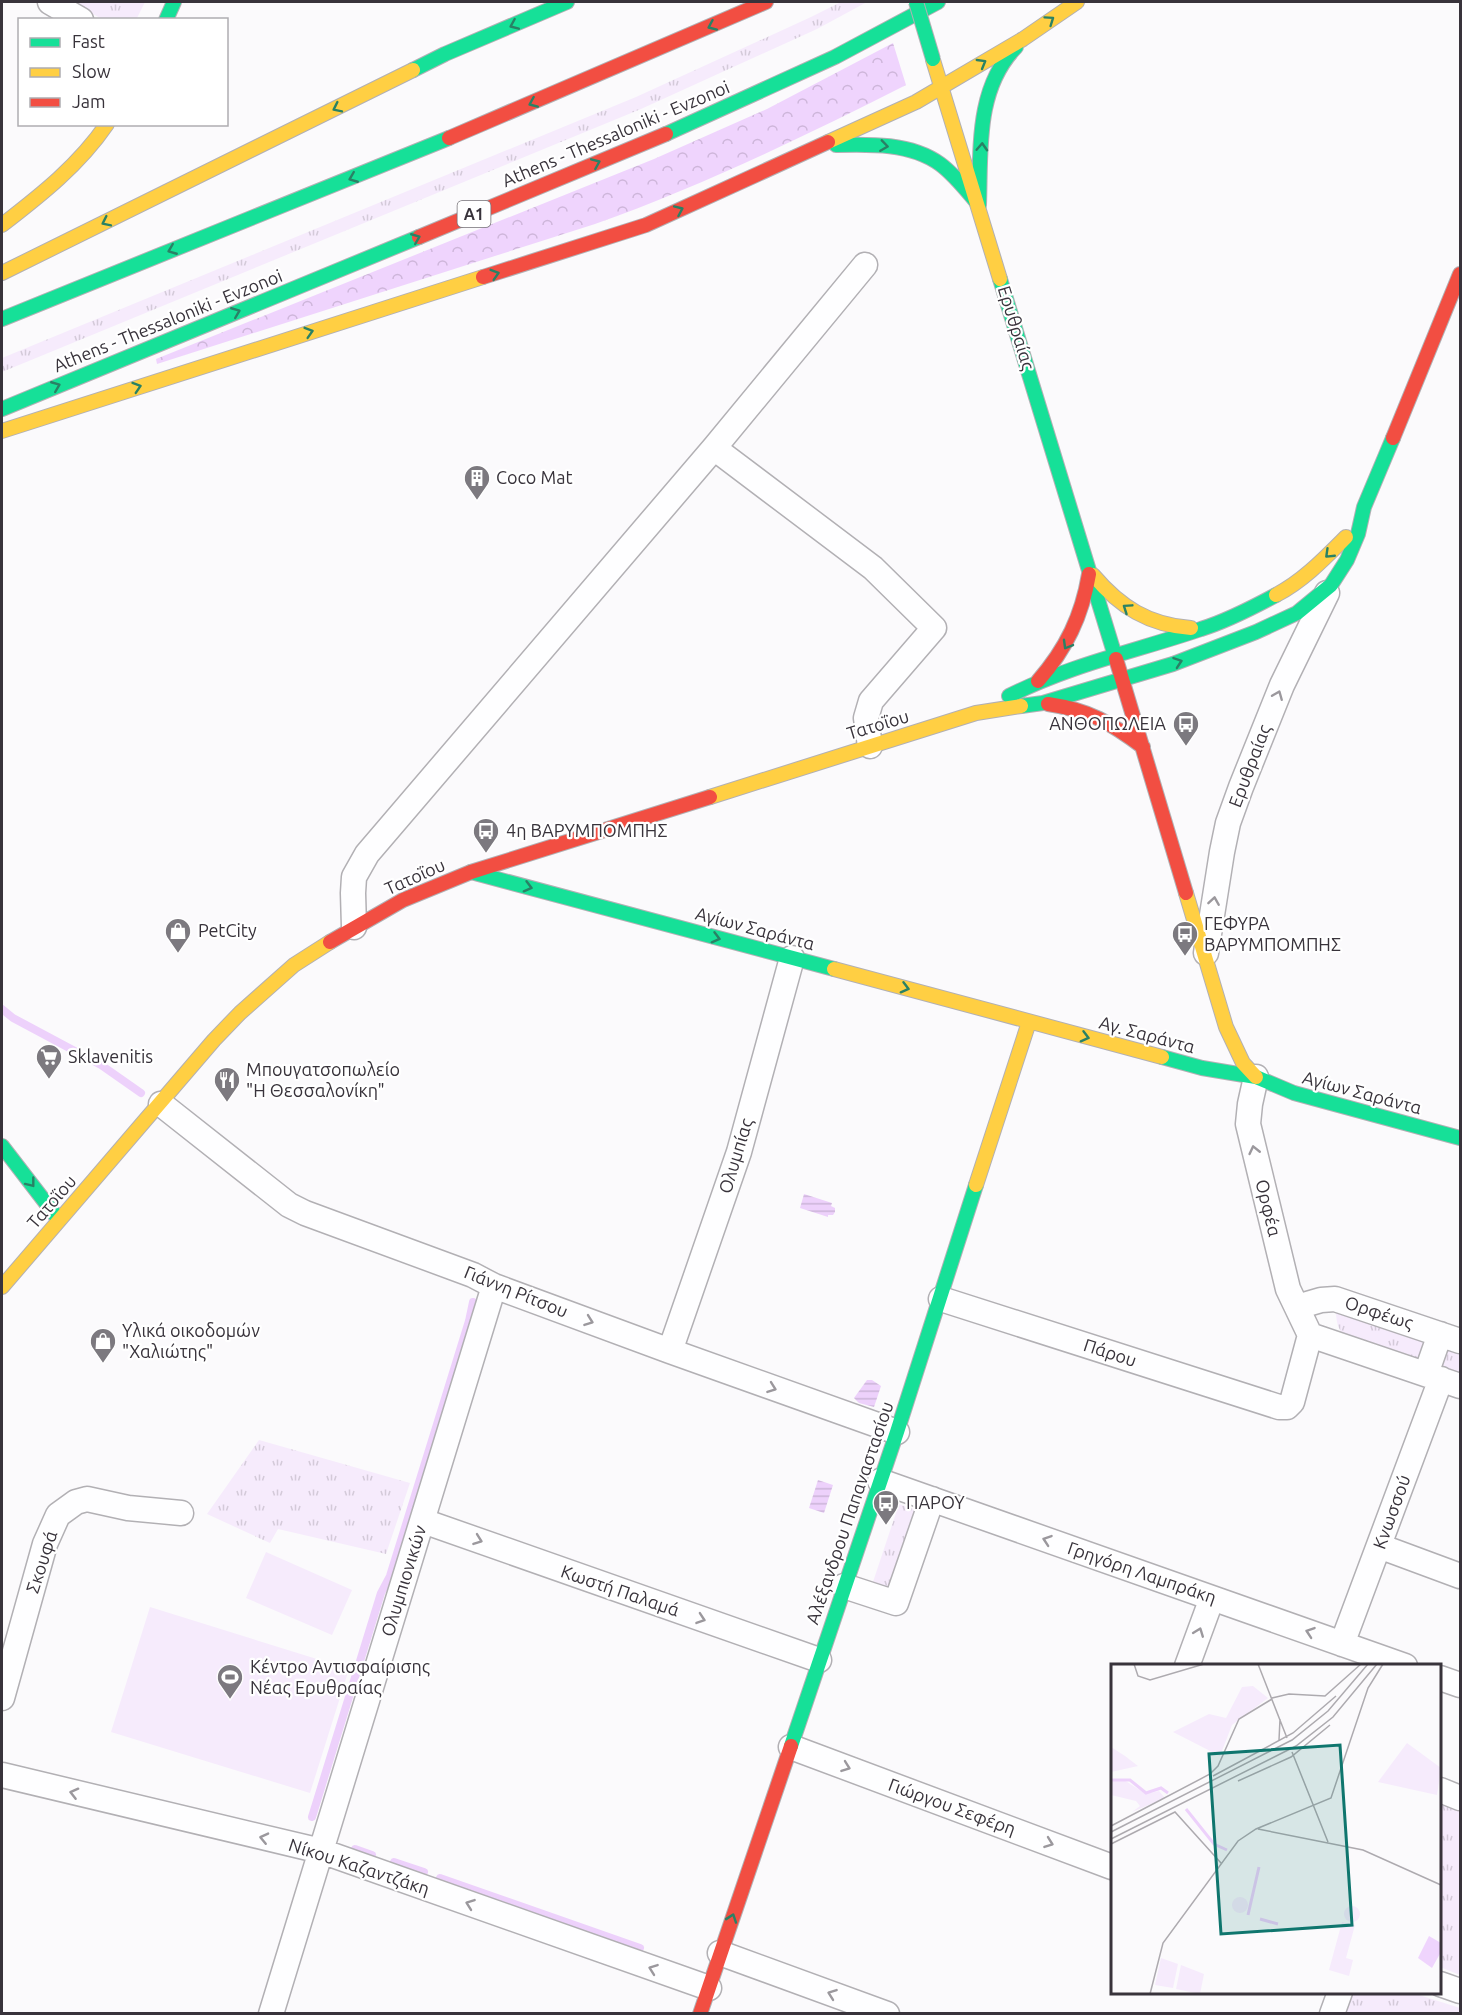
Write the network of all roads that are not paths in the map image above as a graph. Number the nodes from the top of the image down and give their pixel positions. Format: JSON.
{"nodes":[{"id":1,"x":50,"y":2,"type":"edge"},
{"id":2,"x":174,"y":2,"type":"edge"},
{"id":3,"x":567,"y":2,"type":"edge"},
{"id":4,"x":766,"y":2,"type":"edge"},
{"id":5,"x":915,"y":2,"type":"edge"},
{"id":6,"x":938,"y":2,"type":"edge"},
{"id":7,"x":1077,"y":2,"type":"edge"},
{"id":8,"x":78,"y":18,"type":"edge"},
{"id":9,"x":167,"y":18,"type":"edge"},
{"id":10,"x":1023,"y":39,"type":"junction"},
{"id":11,"x":941,"y":87,"type":"junction"},
{"id":12,"x":106,"y":126,"type":"edge"},
{"id":13,"x":825,"y":145,"type":"junction"},
{"id":14,"x":979,"y":205,"type":"junction"},
{"id":15,"x":2,"y":225,"type":"edge"},
{"id":16,"x":865,"y":265,"type":"dead end"},
{"id":17,"x":2,"y":273,"type":"edge"},
{"id":18,"x":1461,"y":274,"type":"edge"},
{"id":19,"x":2,"y":319,"type":"edge"},
{"id":20,"x":2,"y":409,"type":"edge"},
{"id":21,"x":2,"y":430,"type":"edge"},
{"id":22,"x":714,"y":448,"type":"junction"},
{"id":23,"x":1364,"y":507,"type":"junction"},
{"id":24,"x":1089,"y":570,"type":"junction"},
{"id":25,"x":1331,"y":585,"type":"junction"},
{"id":26,"x":1202,"y":629,"type":"junction"},
{"id":27,"x":1115,"y":654,"type":"junction"},
{"id":28,"x":1123,"y":680,"type":"junction"},
{"id":29,"x":1038,"y":681,"type":"junction"},
{"id":30,"x":1043,"y":703,"type":"junction"},
{"id":31,"x":976,"y":713,"type":"junction"},
{"id":32,"x":870,"y":746,"type":"junction"},
{"id":33,"x":1143,"y":747,"type":"junction"},
{"id":34,"x":471,"y":872,"type":"junction"},
{"id":35,"x":354,"y":927,"type":"junction"},
{"id":36,"x":792,"y":958,"type":"junction"},
{"id":37,"x":1205,"y":958,"type":"junction"},
{"id":38,"x":1029,"y":1022,"type":"junction"},
{"id":39,"x":1256,"y":1077,"type":"junction"},
{"id":40,"x":160,"y":1104,"type":"junction"},
{"id":41,"x":1461,"y":1138,"type":"edge"},
{"id":42,"x":2,"y":1146,"type":"edge"},
{"id":43,"x":59,"y":1220,"type":"junction"},
{"id":44,"x":494,"y":1286,"type":"junction"},
{"id":45,"x":2,"y":1287,"type":"edge"},
{"id":46,"x":941,"y":1299,"type":"junction"},
{"id":47,"x":1297,"y":1307,"type":"junction"},
{"id":48,"x":1310,"y":1335,"type":"junction"},
{"id":49,"x":1450,"y":1337,"type":"edge"},
{"id":50,"x":670,"y":1351,"type":"junction"},
{"id":51,"x":1442,"y":1380,"type":"edge"},
{"id":52,"x":897,"y":1432,"type":"junction"},
{"id":53,"x":880,"y":1481,"type":"junction"},
{"id":54,"x":932,"y":1499,"type":"junction"},
{"id":55,"x":181,"y":1513,"type":"dead end"},
{"id":56,"x":423,"y":1521,"type":"junction"},
{"id":57,"x":1379,"y":1546,"type":"junction"},
{"id":58,"x":1461,"y":1576,"type":"edge"},
{"id":59,"x":844,"y":1586,"type":"junction"},
{"id":60,"x":1212,"y":1598,"type":"junction"},
{"id":61,"x":1342,"y":1644,"type":"junction"},
{"id":62,"x":819,"y":1660,"type":"junction"},
{"id":63,"x":1187,"y":1664,"type":"edge"},
{"id":64,"x":1402,"y":1664,"type":"edge"},
{"id":65,"x":1441,"y":1678,"type":"edge"},
{"id":66,"x":1461,"y":1685,"type":"edge"},
{"id":67,"x":2,"y":1698,"type":"edge"},
{"id":68,"x":791,"y":1747,"type":"junction"},
{"id":69,"x":2,"y":1775,"type":"edge"},
{"id":70,"x":1441,"y":1790,"type":"edge"},
{"id":71,"x":1461,"y":1798,"type":"edge"},
{"id":72,"x":321,"y":1851,"type":"junction"},
{"id":73,"x":1111,"y":1866,"type":"edge"},
{"id":74,"x":720,"y":1953,"type":"junction"},
{"id":75,"x":1441,"y":1984,"type":"edge"},
{"id":76,"x":709,"y":1988,"type":"junction"},
{"id":77,"x":1461,"y":1991,"type":"edge"},
{"id":78,"x":1339,"y":1994,"type":"edge"},
{"id":79,"x":271,"y":2013,"type":"edge"},
{"id":80,"x":700,"y":2013,"type":"edge"},
{"id":81,"x":887,"y":2013,"type":"edge"},
{"id":82,"x":1332,"y":2013,"type":"edge"}],
"edges":[{"from":1,"to":8,"type":"street"},
{"from":2,"to":9,"type":"main road"},
{"from":3,"to":17,"type":"main road","one_way":true},
{"from":4,"to":19,"type":"main road","one_way":true},
{"from":5,"to":11,"type":"main road","name":"Ερυθραίας","bridge":true},
{"from":20,"to":6,"type":"main road","name":"Athens - Thessaloniki - Evzonoi","number":"Α1","one_way":true},
{"from":10,"to":7,"type":"main road","one_way":true},
{"from":11,"to":10,"type":"main road","one_way":true},
{"from":14,"to":10,"type":"main road","one_way":true},
{"from":11,"to":13,"type":"main road"},
{"from":11,"to":14,"type":"main road","name":"Ερυθραίας"},
{"from":12,"to":15,"type":"main road"},
{"from":13,"to":14,"type":"main road","one_way":true},
{"from":21,"to":13,"type":"main road","one_way":true},
{"from":14,"to":24,"type":"main road","name":"Ερυθραίας"},
{"from":16,"to":22,"type":"street"},
{"from":18,"to":23,"type":"main road","name":"Ερυθραίας"},
{"from":22,"to":32,"type":"street"},
{"from":22,"to":35,"type":"street"},
{"from":23,"to":25,"type":"main road","name":"Ερυθραίας"},
{"from":23,"to":26,"type":"main road","name":"Ερυθραίας","one_way":true},
{"from":26,"to":24,"type":"main road","one_way":true},
{"from":24,"to":27,"type":"main road","name":"Ερυθραίας"},
{"from":24,"to":29,"type":"main road","one_way":true},
{"from":28,"to":25,"type":"main road","name":"Ερυθραίας","one_way":true},
{"from":37,"to":25,"type":"street","name":"Ερυθραίας","one_way":true},
{"from":26,"to":27,"type":"main road","name":"Ερυθραίας"},
{"from":27,"to":28,"type":"main road","name":"Ερυθραίας"},
{"from":27,"to":29,"type":"main road","name":"Τατοΐου"},
{"from":28,"to":30,"type":"main road","name":"Τατοΐου"},
{"from":28,"to":33,"type":"main road","name":"Ερυθραίας"},
{"from":29,"to":31,"type":"main road","name":"Τατοΐου"},
{"from":30,"to":31,"type":"main road","name":"Τατοΐου"},
{"from":30,"to":33,"type":"main road"},
{"from":31,"to":32,"type":"main road","name":"Τατοΐου"},
{"from":32,"to":34,"type":"main road","name":"Τατοΐου"},
{"from":33,"to":37,"type":"main road","name":"Ερυθραίας"},
{"from":34,"to":35,"type":"main road","name":"Τατοΐου"},
{"from":34,"to":36,"type":"main road","name":"Αγίων Σαράντα","one_way":true},
{"from":35,"to":40,"type":"main road","name":"Τατοΐου"},
{"from":36,"to":38,"type":"main road","name":"Αγίων Σαράντα","one_way":true},
{"from":36,"to":50,"type":"street","name":"Ολυμπίας"},
{"from":37,"to":39,"type":"main road","name":"Ερυθραίας"},
{"from":38,"to":39,"type":"main road","name":"Αγ. Σαράντα","one_way":true},
{"from":38,"to":46,"type":"main road","name":"Αλέξανδρου Παπαναστασίου"},
{"from":39,"to":41,"type":"main road","name":"Αγίων Σαράντα"},
{"from":47,"to":39,"type":"street","name":"Ορφέα","one_way":true},
{"from":40,"to":43,"type":"main road","name":"Τατοΐου"},
{"from":40,"to":44,"type":"street","name":"Γιάννη Ρίτσου"},
{"from":42,"to":43,"type":"main road","one_way":true},
{"from":43,"to":45,"type":"main road","name":"Τατοΐου"},
{"from":44,"to":50,"type":"street","name":"Γιάννη Ρίτσου","one_way":true},
{"from":44,"to":56,"type":"street","name":"Ολυμπιονικών"},
{"from":46,"to":48,"type":"street","name":"Πάρου"},
{"from":46,"to":52,"type":"main road","name":"Αλέξανδρου Παπαναστασίου"},
{"from":47,"to":48,"type":"street","name":"Ορφέα"},
{"from":47,"to":49,"type":"street","name":"Ορφέως"},
{"from":48,"to":51,"type":"street"},
{"from":49,"to":51,"type":"street","name":"Κνωσσού"},
{"from":50,"to":52,"type":"street","name":"Γιάννη Ρίτσου","one_way":true},
{"from":51,"to":57,"type":"street","name":"Κνωσσού"},
{"from":52,"to":53,"type":"main road","name":"Αλέξανδρου Παπαναστασίου"},
{"from":53,"to":54,"type":"street","name":"Γρηγόρη Λαμπράκη"},
{"from":53,"to":59,"type":"main road","name":"Αλέξανδρου Παπαναστασίου"},
{"from":54,"to":59,"type":"street"},
{"from":60,"to":54,"type":"street","name":"Γρηγόρη Λαμπράκη","one_way":true},
{"from":55,"to":67,"type":"street","name":"Σκουφά"},
{"from":56,"to":62,"type":"street","name":"Κωστή Παλαμά","one_way":true},
{"from":56,"to":72,"type":"street","name":"Ολυμπιονικών"},
{"from":57,"to":58,"type":"street"},
{"from":57,"to":61,"type":"street","name":"Κνωσσού"},
{"from":59,"to":62,"type":"main road","name":"Αλέξανδρου Παπαναστασίου"},
{"from":61,"to":60,"type":"street","name":"Γρηγόρη Λαμπράκη","one_way":true},
{"from":63,"to":60,"type":"street","one_way":true},
{"from":61,"to":64,"type":"street","name":"Γρηγόρη Λαμπράκη"},
{"from":62,"to":68,"type":"main road","name":"Αλέξανδρου Παπαναστασίου"},
{"from":65,"to":66,"type":"street"},
{"from":68,"to":73,"type":"street","name":"Γιώργου Σεφέρη","one_way":true},
{"from":74,"to":68,"type":"main road","name":"Αλέξανδρου Παπαναστασίου","one_way":true},
{"from":72,"to":69,"type":"street","name":"Νίκου Καζαντζάκη","one_way":true},
{"from":70,"to":71,"type":"street"},
{"from":76,"to":72,"type":"street","name":"Νίκου Καζαντζάκη","one_way":true},
{"from":72,"to":79,"type":"street","name":"Ολυμπιονικών"},
{"from":74,"to":76,"type":"main road","name":"Αλέξανδρου Παπαναστασίου"},
{"from":81,"to":74,"type":"street","one_way":true},
{"from":75,"to":77,"type":"street"},
{"from":76,"to":80,"type":"main road","name":"Αλέξανδρου Παπαναστασίου"},
{"from":78,"to":82,"type":"street"}]}
